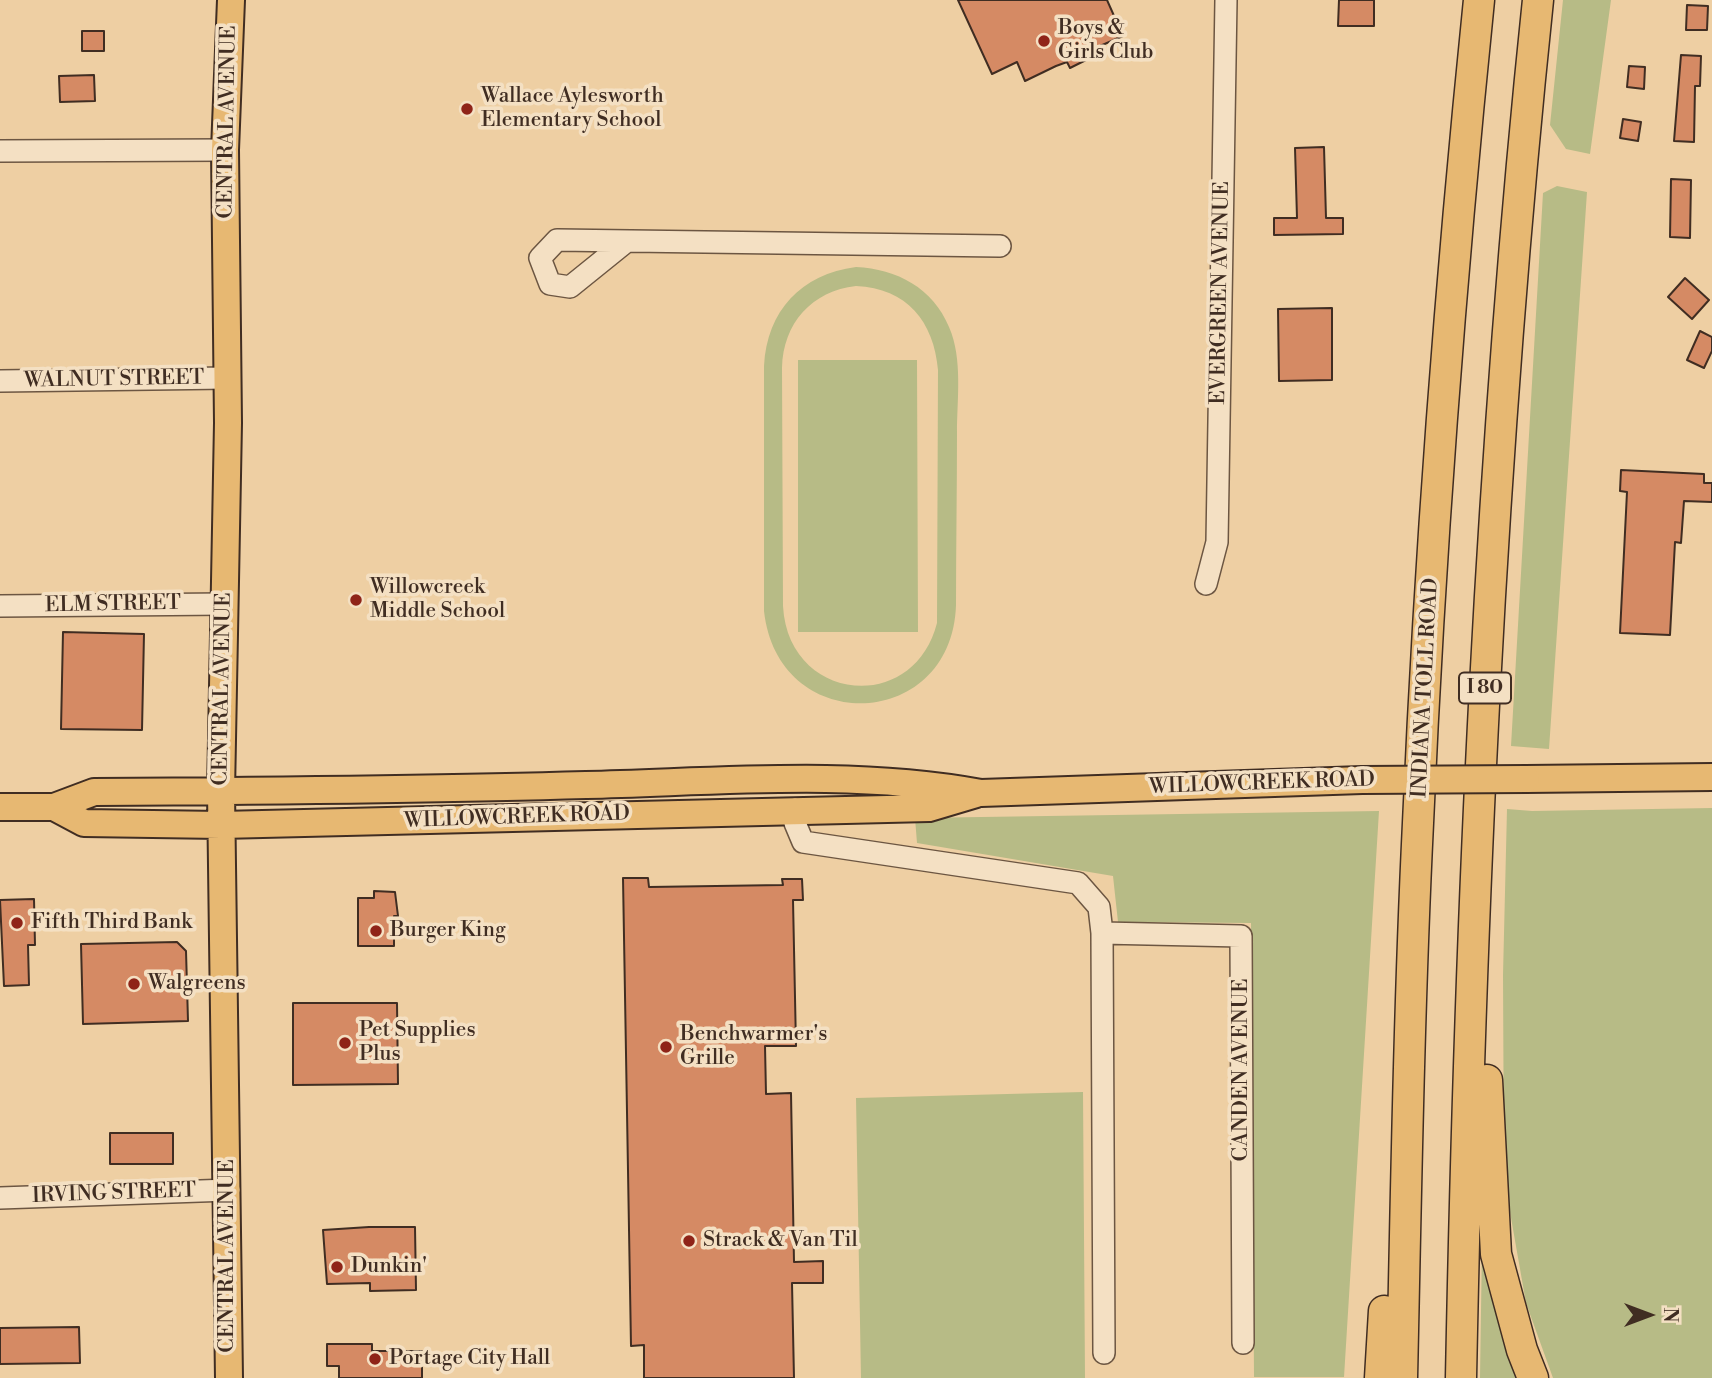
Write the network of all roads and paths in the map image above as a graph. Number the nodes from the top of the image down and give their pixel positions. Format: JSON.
{"nodes":[{"id":1,"x":230,"y":0,"type":"edge"},
{"id":2,"x":1226,"y":0,"type":"edge"},
{"id":3,"x":1479,"y":0,"type":"edge"},
{"id":4,"x":1538,"y":0,"type":"edge"},
{"id":5,"x":225,"y":150,"type":"junction"},
{"id":6,"x":0,"y":151,"type":"edge"},
{"id":7,"x":627,"y":241,"type":"dead end"},
{"id":8,"x":1000,"y":246,"type":"dead end"},
{"id":9,"x":228,"y":379,"type":"junction"},
{"id":10,"x":0,"y":381,"type":"edge"},
{"id":11,"x":1206,"y":584,"type":"dead end"},
{"id":12,"x":226,"y":604,"type":"junction"},
{"id":13,"x":0,"y":606,"type":"edge"},
{"id":14,"x":1712,"y":777,"type":"edge"},
{"id":15,"x":221,"y":792,"type":"junction"},
{"id":16,"x":981,"y":793,"type":"junction"},
{"id":17,"x":0,"y":807,"type":"edge"},
{"id":18,"x":54,"y":807,"type":"junction"},
{"id":19,"x":795,"y":809,"type":"junction"},
{"id":20,"x":221,"y":825,"type":"junction"},
{"id":21,"x":1102,"y":933,"type":"junction"},
{"id":22,"x":1473,"y":946,"type":"junction"},
{"id":23,"x":1410,"y":1039,"type":"junction"},
{"id":24,"x":229,"y":1190,"type":"junction"},
{"id":25,"x":0,"y":1198,"type":"edge"},
{"id":26,"x":1243,"y":1343,"type":"dead end"},
{"id":27,"x":1104,"y":1353,"type":"dead end"},
{"id":28,"x":229,"y":1378,"type":"edge"},
{"id":29,"x":1380,"y":1378,"type":"edge"},
{"id":30,"x":1402,"y":1378,"type":"edge"},
{"id":31,"x":1461,"y":1378,"type":"edge"},
{"id":32,"x":1533,"y":1378,"type":"edge"}],
"edges":[{"from":1,"to":5,"type":"main road","name":"CENTRAL AVENUE"},
{"from":2,"to":11,"type":"street","name":"EVERGREEN AVENUE"},
{"from":3,"to":23,"type":"highway","name":"INDIANA TOLL ROAD"},
{"from":4,"to":22,"type":"highway","number":"I 80"},
{"from":5,"to":6,"type":"street"},
{"from":5,"to":9,"type":"main road","name":"CENTRAL AVENUE"},
{"from":7,"to":8,"type":"street"},
{"from":9,"to":10,"type":"street","name":"WALNUT STREET"},
{"from":9,"to":12,"type":"main road","name":"CENTRAL AVENUE"},
{"from":12,"to":13,"type":"street","name":"ELM STREET"},
{"from":12,"to":15,"type":"main road","name":"CENTRAL AVENUE"},
{"from":14,"to":16,"type":"main road","name":"WILLOWCREEK ROAD","bridge":true},
{"from":15,"to":16,"type":"main road","name":"WILLOWCREEK ROAD"},
{"from":15,"to":18,"type":"main road","name":"WILLOWCREEK ROAD"},
{"from":15,"to":20,"type":"main road","name":"CENTRAL AVENUE"},
{"from":16,"to":19,"type":"main road","name":"WILLOWCREEK ROAD"},
{"from":17,"to":18,"type":"main road","name":"WILLOWCREEK ROAD"},
{"from":18,"to":20,"type":"main road","name":"WILLOWCREEK ROAD"},
{"from":19,"to":20,"type":"main road","name":"WILLOWCREEK ROAD"},
{"from":19,"to":21,"type":"street"},
{"from":20,"to":24,"type":"main road","name":"CENTRAL AVENUE"},
{"from":21,"to":26,"type":"street","name":"CANDEN AVENUE"},
{"from":21,"to":27,"type":"street"},
{"from":22,"to":31,"type":"highway","number":"I 80"},
{"from":22,"to":32,"type":"highway"},
{"from":23,"to":29,"type":"highway"},
{"from":23,"to":30,"type":"highway","name":"INDIANA TOLL ROAD"},
{"from":24,"to":25,"type":"street","name":"IRVING STREET"},
{"from":24,"to":28,"type":"main road","name":"CENTRAL AVENUE"}]}
